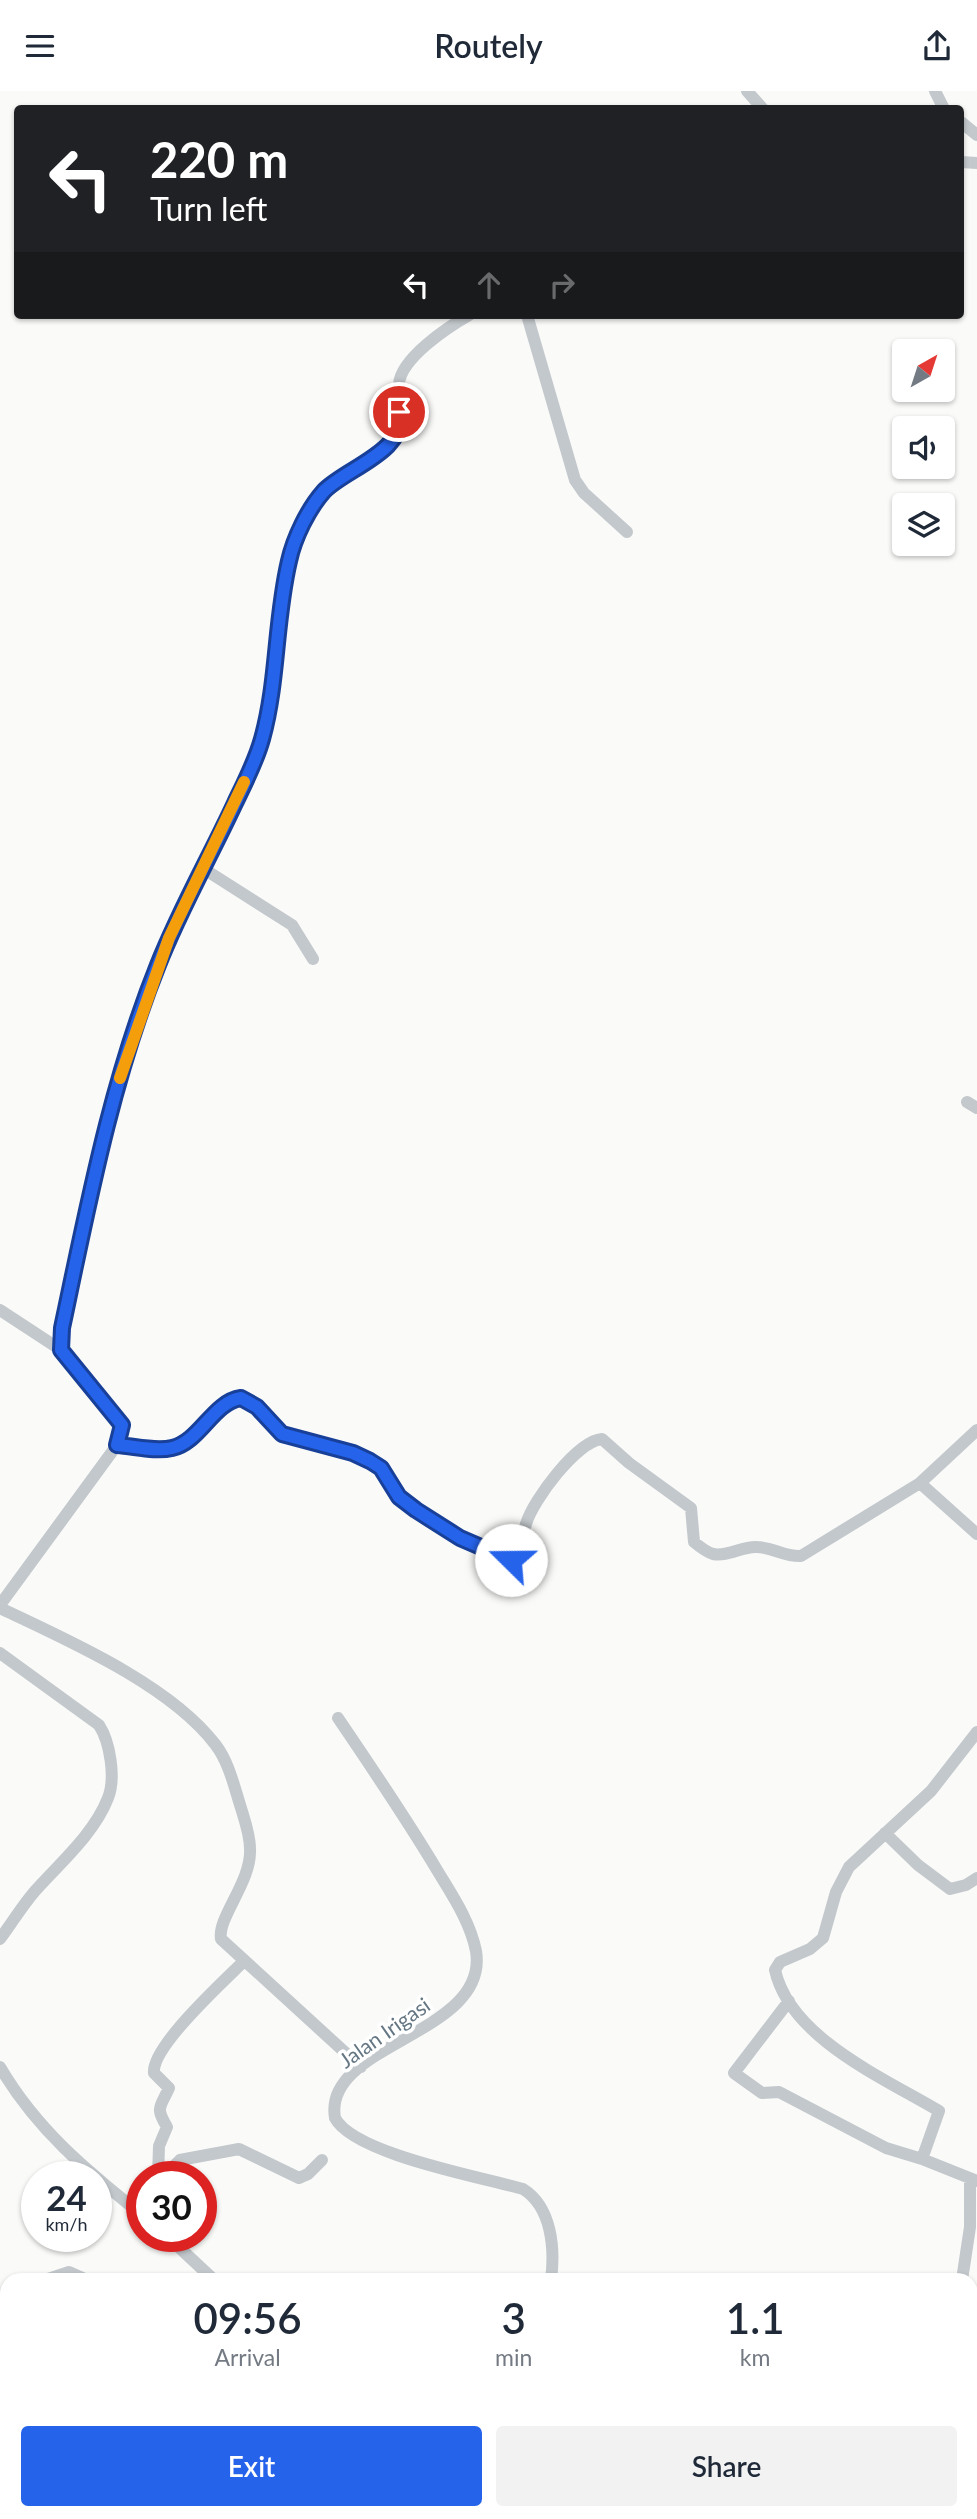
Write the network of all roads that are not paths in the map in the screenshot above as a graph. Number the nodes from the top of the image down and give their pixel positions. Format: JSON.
{"nodes":[{"id":1,"x":747,"y":91,"type":"edge"},
{"id":2,"x":759,"y":105,"type":"edge"},
{"id":3,"x":463,"y":319,"type":"edge"},
{"id":4,"x":528,"y":319,"type":"edge"},
{"id":5,"x":628,"y":532,"type":"dead end"},
{"id":6,"x":204,"y":869,"type":"junction"},
{"id":7,"x":313,"y":959,"type":"dead end"},
{"id":8,"x":0,"y":1310,"type":"edge"},
{"id":9,"x":61,"y":1350,"type":"junction"},
{"id":10,"x":977,"y":1430,"type":"edge"},
{"id":11,"x":117,"y":1445,"type":"junction"},
{"id":12,"x":920,"y":1483,"type":"junction"},
{"id":13,"x":977,"y":1534,"type":"edge"},
{"id":14,"x":0,"y":1607,"type":"edge"},
{"id":15,"x":0,"y":1653,"type":"edge"},
{"id":16,"x":338,"y":1718,"type":"dead end"},
{"id":17,"x":977,"y":1732,"type":"edge"},
{"id":18,"x":885,"y":1833,"type":"junction"},
{"id":19,"x":977,"y":1878,"type":"edge"},
{"id":20,"x":0,"y":1939,"type":"edge"},
{"id":21,"x":244,"y":1961,"type":"junction"},
{"id":22,"x":789,"y":2001,"type":"junction"},
{"id":23,"x":0,"y":2067,"type":"edge"},
{"id":24,"x":361,"y":2067,"type":"junction"},
{"id":25,"x":922,"y":2159,"type":"junction"},
{"id":26,"x":322,"y":2160,"type":"dead end"},
{"id":27,"x":160,"y":2161,"type":"edge"},
{"id":28,"x":178,"y":2161,"type":"edge"},
{"id":29,"x":973,"y":2181,"type":"edge"},
{"id":30,"x":126,"y":2197,"type":"edge"},
{"id":31,"x":184,"y":2252,"type":"edge"},
{"id":32,"x":207,"y":2273,"type":"edge"},
{"id":33,"x":551,"y":2273,"type":"edge"},
{"id":34,"x":963,"y":2273,"type":"edge"}],
"edges":[{"from":1,"to":2,"type":"street"},
{"from":3,"to":6,"type":"street"},
{"from":4,"to":5,"type":"street"},
{"from":6,"to":7,"type":"street"},
{"from":6,"to":9,"type":"street"},
{"from":8,"to":9,"type":"street"},
{"from":9,"to":11,"type":"street"},
{"from":10,"to":12,"type":"street"},
{"from":11,"to":12,"type":"street"},
{"from":11,"to":14,"type":"street"},
{"from":12,"to":13,"type":"street"},
{"from":14,"to":21,"type":"street"},
{"from":15,"to":20,"type":"street"},
{"from":16,"to":24,"type":"street","name":"Jalan Irigasi"},
{"from":17,"to":18,"type":"street"},
{"from":18,"to":19,"type":"street"},
{"from":18,"to":22,"type":"street"},
{"from":21,"to":24,"type":"street"},
{"from":21,"to":27,"type":"street"},
{"from":22,"to":25,"type":"street"},
{"from":22,"to":25,"type":"street"},
{"from":23,"to":30,"type":"street"},
{"from":24,"to":33,"type":"street","name":"Jalan Irigasi"},
{"from":25,"to":29,"type":"street"},
{"from":26,"to":28,"type":"street"},
{"from":29,"to":34,"type":"street"},
{"from":31,"to":32,"type":"street"}]}
